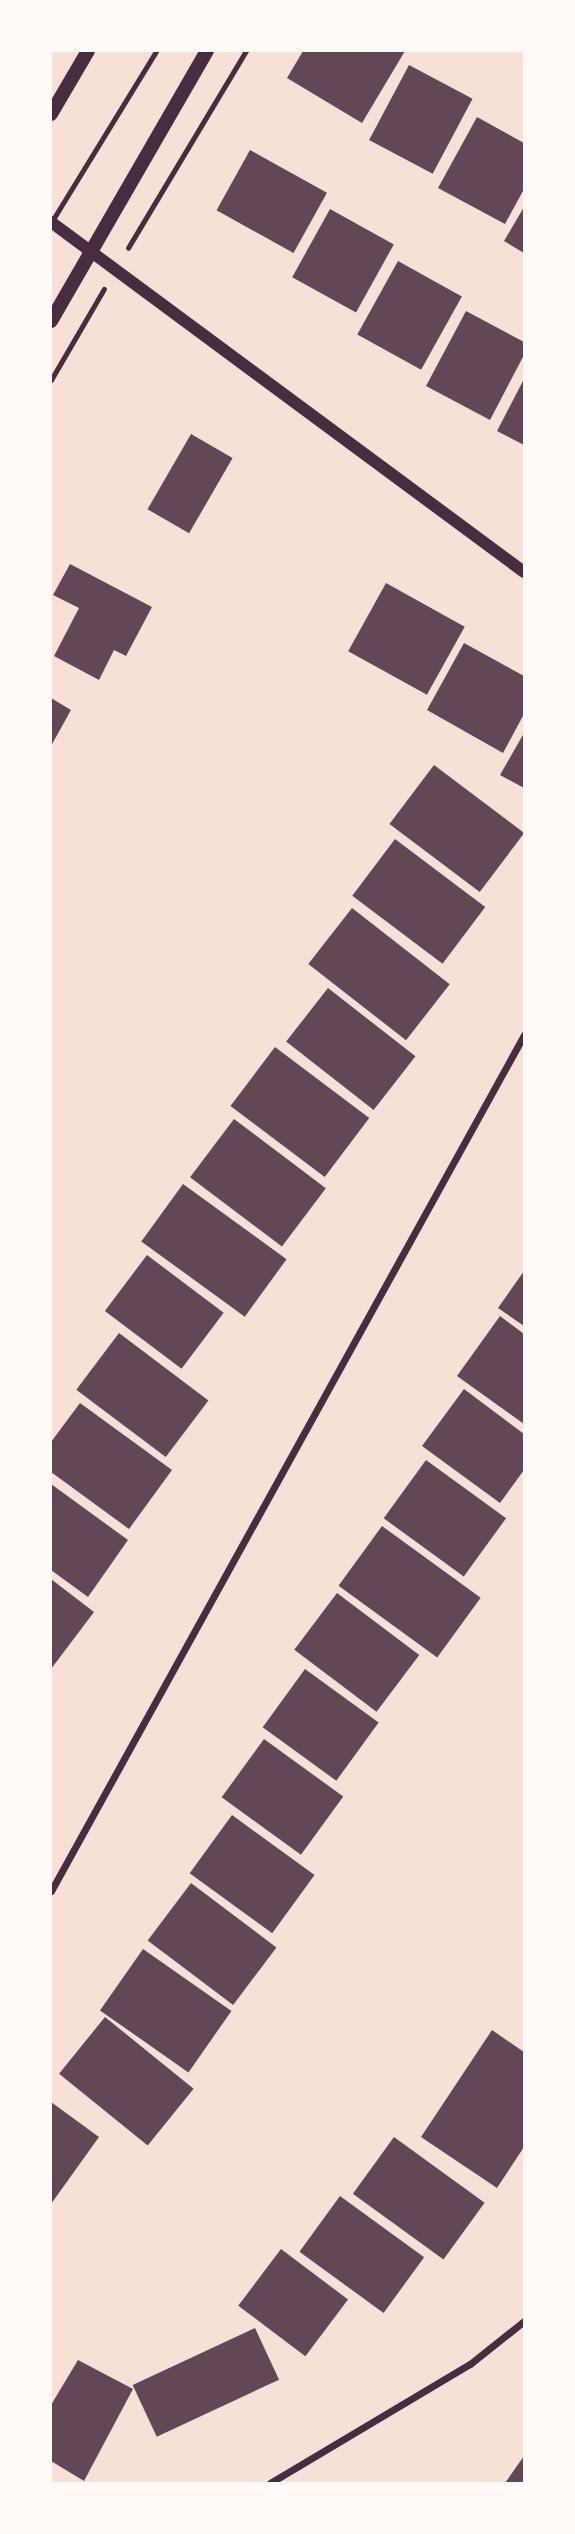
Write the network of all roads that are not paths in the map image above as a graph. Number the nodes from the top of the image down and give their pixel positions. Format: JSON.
{"nodes":[{"id":1,"x":88,"y":51,"type":"edge"},
{"id":2,"x":156,"y":51,"type":"edge"},
{"id":3,"x":207,"y":51,"type":"edge"},
{"id":4,"x":51,"y":114,"type":"edge"},
{"id":5,"x":51,"y":223,"type":"edge"},
{"id":6,"x":90,"y":254,"type":"junction"},
{"id":7,"x":51,"y":321,"type":"edge"},
{"id":8,"x":524,"y":572,"type":"edge"},
{"id":9,"x":524,"y":1035,"type":"edge"},
{"id":10,"x":51,"y":1891,"type":"edge"},
{"id":11,"x":524,"y":2321,"type":"edge"},
{"id":12,"x":270,"y":2483,"type":"edge"}],
"edges":[{"from":1,"to":4,"type":"main road"},
{"from":2,"to":5,"type":"lane"},
{"from":3,"to":6,"type":"main road"},
{"from":5,"to":6,"type":"street"},
{"from":6,"to":7,"type":"main road"},
{"from":6,"to":8,"type":"street"},
{"from":9,"to":10,"type":"street"},
{"from":11,"to":12,"type":"street"}]}
